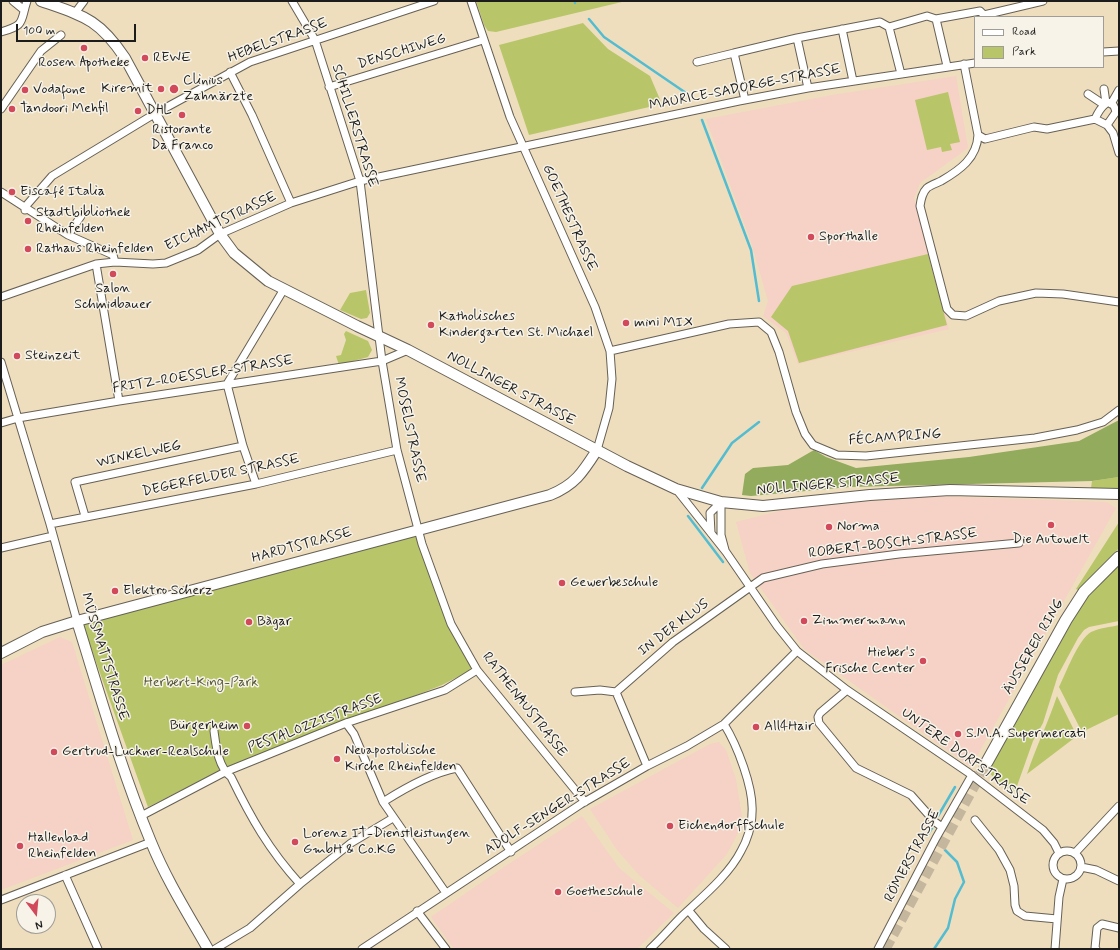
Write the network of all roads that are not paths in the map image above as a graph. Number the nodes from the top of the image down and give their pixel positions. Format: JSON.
{"nodes":[{"id":1,"x":13,"y":1,"type":"edge"},
{"id":2,"x":27,"y":1,"type":"edge"},
{"id":3,"x":41,"y":1,"type":"edge"},
{"id":4,"x":84,"y":1,"type":"edge"},
{"id":5,"x":292,"y":1,"type":"edge"},
{"id":6,"x":434,"y":1,"type":"edge"},
{"id":7,"x":471,"y":1,"type":"edge"},
{"id":8,"x":1043,"y":1,"type":"edge"},
{"id":9,"x":24,"y":10,"type":"junction"},
{"id":10,"x":75,"y":12,"type":"junction"},
{"id":11,"x":984,"y":16,"type":"edge"},
{"id":12,"x":936,"y":19,"type":"junction"},
{"id":13,"x":889,"y":27,"type":"junction"},
{"id":14,"x":842,"y":29,"type":"junction"},
{"id":15,"x":1,"y":32,"type":"edge"},
{"id":16,"x":61,"y":35,"type":"dead end"},
{"id":17,"x":797,"y":38,"type":"junction"},
{"id":18,"x":315,"y":40,"type":"junction"},
{"id":19,"x":483,"y":40,"type":"junction"},
{"id":20,"x":1119,"y":51,"type":"edge"},
{"id":21,"x":1104,"y":52,"type":"edge"},
{"id":22,"x":734,"y":53,"type":"junction"},
{"id":23,"x":697,"y":62,"type":"dead end"},
{"id":24,"x":974,"y":63,"type":"edge"},
{"id":25,"x":964,"y":64,"type":"junction"},
{"id":26,"x":947,"y":66,"type":"junction"},
{"id":27,"x":230,"y":72,"type":"junction"},
{"id":28,"x":901,"y":74,"type":"junction"},
{"id":29,"x":853,"y":80,"type":"junction"},
{"id":30,"x":329,"y":87,"type":"junction"},
{"id":31,"x":808,"y":88,"type":"junction"},
{"id":32,"x":1104,"y":89,"type":"dead end"},
{"id":33,"x":1119,"y":90,"type":"edge"},
{"id":34,"x":1088,"y":94,"type":"dead end"},
{"id":35,"x":745,"y":100,"type":"junction"},
{"id":36,"x":1113,"y":107,"type":"edge"},
{"id":37,"x":1,"y":109,"type":"edge"},
{"id":38,"x":156,"y":113,"type":"junction"},
{"id":39,"x":1094,"y":119,"type":"junction"},
{"id":40,"x":1108,"y":125,"type":"junction"},
{"id":41,"x":978,"y":135,"type":"junction"},
{"id":42,"x":522,"y":146,"type":"junction"},
{"id":43,"x":1119,"y":153,"type":"edge"},
{"id":44,"x":360,"y":181,"type":"junction"},
{"id":45,"x":1,"y":192,"type":"edge"},
{"id":46,"x":292,"y":203,"type":"junction"},
{"id":47,"x":25,"y":208,"type":"junction"},
{"id":48,"x":81,"y":216,"type":"dead end"},
{"id":49,"x":68,"y":234,"type":"junction"},
{"id":50,"x":220,"y":234,"type":"junction"},
{"id":51,"x":115,"y":262,"type":"junction"},
{"id":52,"x":96,"y":264,"type":"junction"},
{"id":53,"x":284,"y":289,"type":"junction"},
{"id":54,"x":1,"y":297,"type":"edge"},
{"id":55,"x":1119,"y":302,"type":"edge"},
{"id":56,"x":380,"y":336,"type":"junction"},
{"id":57,"x":408,"y":350,"type":"junction"},
{"id":58,"x":610,"y":351,"type":"junction"},
{"id":59,"x":382,"y":361,"type":"junction"},
{"id":60,"x":1,"y":362,"type":"edge"},
{"id":61,"x":227,"y":384,"type":"junction"},
{"id":62,"x":119,"y":401,"type":"junction"},
{"id":63,"x":1119,"y":410,"type":"edge"},
{"id":64,"x":18,"y":418,"type":"junction"},
{"id":65,"x":1,"y":423,"type":"edge"},
{"id":66,"x":243,"y":446,"type":"junction"},
{"id":67,"x":397,"y":450,"type":"junction"},
{"id":68,"x":597,"y":450,"type":"junction"},
{"id":69,"x":256,"y":484,"type":"junction"},
{"id":70,"x":676,"y":489,"type":"junction"},
{"id":71,"x":1119,"y":494,"type":"edge"},
{"id":72,"x":721,"y":502,"type":"junction"},
{"id":73,"x":84,"y":516,"type":"junction"},
{"id":74,"x":50,"y":524,"type":"junction"},
{"id":75,"x":418,"y":529,"type":"junction"},
{"id":76,"x":711,"y":534,"type":"junction"},
{"id":77,"x":54,"y":536,"type":"junction"},
{"id":78,"x":1019,"y":543,"type":"dead end"},
{"id":79,"x":1,"y":548,"type":"edge"},
{"id":80,"x":726,"y":552,"type":"junction"},
{"id":81,"x":1119,"y":557,"type":"edge"},
{"id":82,"x":751,"y":588,"type":"junction"},
{"id":83,"x":77,"y":621,"type":"junction"},
{"id":84,"x":798,"y":651,"type":"junction"},
{"id":85,"x":1,"y":653,"type":"edge"},
{"id":86,"x":477,"y":670,"type":"junction"},
{"id":87,"x":847,"y":690,"type":"junction"},
{"id":88,"x":575,"y":692,"type":"dead end"},
{"id":89,"x":616,"y":692,"type":"junction"},
{"id":90,"x":346,"y":723,"type":"junction"},
{"id":91,"x":724,"y":724,"type":"junction"},
{"id":92,"x":214,"y":731,"type":"dead end"},
{"id":93,"x":987,"y":762,"type":"tunnel mouth"},
{"id":94,"x":647,"y":766,"type":"junction"},
{"id":95,"x":225,"y":772,"type":"junction"},
{"id":96,"x":972,"y":775,"type":"junction"},
{"id":97,"x":383,"y":802,"type":"junction"},
{"id":98,"x":586,"y":802,"type":"junction"},
{"id":99,"x":1119,"y":806,"type":"edge"},
{"id":100,"x":141,"y":816,"type":"junction"},
{"id":101,"x":393,"y":818,"type":"junction"},
{"id":102,"x":975,"y":820,"type":"dead end"},
{"id":103,"x":942,"y":827,"type":"junction"},
{"id":104,"x":151,"y":842,"type":"junction"},
{"id":105,"x":511,"y":852,"type":"junction"},
{"id":106,"x":1059,"y":853,"type":"junction"},
{"id":107,"x":1075,"y":853,"type":"junction"},
{"id":108,"x":1081,"y":867,"type":"junction"},
{"id":109,"x":65,"y":875,"type":"junction"},
{"id":110,"x":1063,"y":879,"type":"junction"},
{"id":111,"x":1119,"y":881,"type":"edge"},
{"id":112,"x":300,"y":884,"type":"junction"},
{"id":113,"x":446,"y":893,"type":"junction"},
{"id":114,"x":1,"y":900,"type":"edge"},
{"id":115,"x":417,"y":911,"type":"junction"},
{"id":116,"x":689,"y":911,"type":"junction"},
{"id":117,"x":1057,"y":919,"type":"junction"},
{"id":118,"x":1119,"y":928,"type":"edge"},
{"id":119,"x":653,"y":948,"type":"edge"},
{"id":120,"x":98,"y":949,"type":"edge"},
{"id":121,"x":208,"y":949,"type":"edge"},
{"id":122,"x":215,"y":949,"type":"edge"},
{"id":123,"x":362,"y":949,"type":"edge"},
{"id":124,"x":446,"y":949,"type":"edge"},
{"id":125,"x":726,"y":949,"type":"edge"},
{"id":126,"x":878,"y":949,"type":"edge"},
{"id":127,"x":1055,"y":949,"type":"edge"},
{"id":128,"x":1096,"y":949,"type":"edge"}],
"edges":[{"from":1,"to":9,"type":"street"},
{"from":2,"to":9,"type":"street"},
{"from":3,"to":10,"type":"main road","name":"NOLLINGER STRASSE"},
{"from":4,"to":10,"type":"street"},
{"from":5,"to":18,"type":"street","name":"SCHILLERSTRASSE"},
{"from":6,"to":18,"type":"street","name":"HEBELSTRASSE"},
{"from":7,"to":19,"type":"street","name":"GOETHESTRASSE"},
{"from":8,"to":11,"type":"street"},
{"from":9,"to":15,"type":"street"},
{"from":10,"to":38,"type":"main road","name":"NOLLINGER STRASSE"},
{"from":11,"to":12,"type":"street"},
{"from":12,"to":13,"type":"street"},
{"from":12,"to":26,"type":"street"},
{"from":13,"to":14,"type":"street"},
{"from":13,"to":28,"type":"street"},
{"from":14,"to":17,"type":"street"},
{"from":14,"to":29,"type":"street"},
{"from":16,"to":37,"type":"street"},
{"from":17,"to":22,"type":"street"},
{"from":17,"to":31,"type":"street"},
{"from":18,"to":27,"type":"street","name":"HEBELSTRASSE"},
{"from":18,"to":30,"type":"street","name":"SCHILLERSTRASSE"},
{"from":19,"to":30,"type":"street","name":"DENSCHIWEG"},
{"from":19,"to":42,"type":"street","name":"GOETHESTRASSE"},
{"from":20,"to":21,"type":"street"},
{"from":22,"to":23,"type":"street"},
{"from":22,"to":35,"type":"street"},
{"from":24,"to":25,"type":"street","name":"MAURICE-SADORGE-STRASSE"},
{"from":25,"to":26,"type":"street","name":"MAURICE-SADORGE-STRASSE"},
{"from":25,"to":41,"type":"street"},
{"from":26,"to":28,"type":"street","name":"MAURICE-SADORGE-STRASSE"},
{"from":27,"to":38,"type":"street","name":"HEBELSTRASSE"},
{"from":27,"to":46,"type":"street"},
{"from":28,"to":29,"type":"street","name":"MAURICE-SADORGE-STRASSE"},
{"from":29,"to":31,"type":"street","name":"MAURICE-SADORGE-STRASSE"},
{"from":30,"to":44,"type":"street","name":"SCHILLERSTRASSE"},
{"from":31,"to":35,"type":"street","name":"MAURICE-SADORGE-STRASSE"},
{"from":32,"to":36,"type":"street"},
{"from":33,"to":36,"type":"street"},
{"from":34,"to":36,"type":"street"},
{"from":35,"to":42,"type":"street","name":"MAURICE-SADORGE-STRASSE"},
{"from":36,"to":39,"type":"street"},
{"from":36,"to":40,"type":"street"},
{"from":38,"to":47,"type":"street","name":"HEBELSTRASSE"},
{"from":38,"to":50,"type":"main road","name":"NOLLINGER STRASSE"},
{"from":39,"to":40,"type":"street"},
{"from":39,"to":41,"type":"street"},
{"from":40,"to":43,"type":"street"},
{"from":41,"to":55,"type":"street"},
{"from":42,"to":44,"type":"street","name":"EICHAMTSTRASSE"},
{"from":42,"to":58,"type":"street","name":"GOETHESTRASSE"},
{"from":44,"to":46,"type":"street","name":"EICHAMTSTRASSE"},
{"from":44,"to":56,"type":"street","name":"SCHILLERSTRASSE"},
{"from":45,"to":47,"type":"street"},
{"from":46,"to":50,"type":"street","name":"EICHAMTSTRASSE"},
{"from":47,"to":49,"type":"street"},
{"from":48,"to":49,"type":"street"},
{"from":49,"to":51,"type":"street"},
{"from":50,"to":51,"type":"street","name":"EICHAMTSTRASSE"},
{"from":50,"to":53,"type":"main road","name":"NOLLINGER STRASSE"},
{"from":51,"to":52,"type":"street","name":"EICHAMTSTRASSE"},
{"from":52,"to":54,"type":"street","name":"EICHAMTSTRASSE"},
{"from":52,"to":62,"type":"street"},
{"from":53,"to":56,"type":"main road","name":"NOLLINGER STRASSE"},
{"from":53,"to":61,"type":"street"},
{"from":56,"to":57,"type":"main road","name":"NOLLINGER STRASSE"},
{"from":56,"to":59,"type":"street","name":"MOSELSTRASSE"},
{"from":57,"to":59,"type":"street","name":"FRITZ-ROESSLER-STRASSE"},
{"from":57,"to":68,"type":"main road","name":"NOLLINGER STRASSE"},
{"from":58,"to":63,"type":"street","name":"FÉCAMPRING"},
{"from":58,"to":68,"type":"street","name":"GOETHESTRASSE"},
{"from":59,"to":61,"type":"street","name":"FRITZ-ROESSLER-STRASSE"},
{"from":59,"to":67,"type":"street","name":"MOSELSTRASSE"},
{"from":60,"to":64,"type":"street","name":"MÜSSMATTSTRASSE"},
{"from":61,"to":62,"type":"street","name":"FRITZ-ROESSLER-STRASSE"},
{"from":61,"to":66,"type":"street"},
{"from":62,"to":64,"type":"street","name":"FRITZ-ROESSLER-STRASSE"},
{"from":64,"to":65,"type":"street","name":"FRITZ-ROESSLER-STRASSE"},
{"from":64,"to":74,"type":"street","name":"MÜSSMATTSTRASSE"},
{"from":66,"to":69,"type":"street"},
{"from":66,"to":73,"type":"street","name":"WINKELWEG"},
{"from":67,"to":69,"type":"street","name":"DEGERFELDER STRASSE"},
{"from":67,"to":75,"type":"street","name":"MOSELSTRASSE"},
{"from":68,"to":70,"type":"main road","name":"NOLLINGER STRASSE"},
{"from":68,"to":75,"type":"main road","name":"HARDTSTRASSE"},
{"from":69,"to":73,"type":"street","name":"DEGERFELDER STRASSE"},
{"from":70,"to":72,"type":"main road","name":"NOLLINGER STRASSE"},
{"from":70,"to":76,"type":"street","name":"UNTERE DORFSTRASSE"},
{"from":71,"to":72,"type":"main road","name":"NOLLINGER STRASSE"},
{"from":72,"to":76,"type":"street"},
{"from":72,"to":80,"type":"street","name":"UNTERE DORFSTRASSE"},
{"from":73,"to":74,"type":"street","name":"DEGERFELDER STRASSE"},
{"from":74,"to":77,"type":"street","name":"MÜSSMATTSTRASSE"},
{"from":75,"to":83,"type":"main road","name":"HARDTSTRASSE"},
{"from":75,"to":86,"type":"street","name":"RATHENAUSTRASSE"},
{"from":76,"to":80,"type":"street","name":"UNTERE DORFSTRASSE"},
{"from":77,"to":79,"type":"street"},
{"from":77,"to":83,"type":"street","name":"MÜSSMATTSTRASSE"},
{"from":78,"to":82,"type":"street","name":"ROBERT-BOSCH-STRASSE"},
{"from":80,"to":82,"type":"street","name":"UNTERE DORFSTRASSE"},
{"from":81,"to":93,"type":"main road","name":"ÄUSSERER RING"},
{"from":82,"to":84,"type":"street","name":"UNTERE DORFSTRASSE"},
{"from":82,"to":89,"type":"street","name":"IN DER KLUS"},
{"from":83,"to":85,"type":"main road","name":"HARDTSTRASSE"},
{"from":83,"to":100,"type":"main road","name":"MÜSSMATTSTRASSE"},
{"from":84,"to":87,"type":"street","name":"UNTERE DORFSTRASSE"},
{"from":84,"to":91,"type":"street","name":"ADOLF-SENGER-STRASSE"},
{"from":86,"to":90,"type":"street","name":"PESTALOZZISTRASSE"},
{"from":86,"to":98,"type":"street","name":"RATHENAUSTRASSE"},
{"from":87,"to":96,"type":"street","name":"UNTERE DORFSTRASSE"},
{"from":87,"to":103,"type":"street"},
{"from":88,"to":89,"type":"street"},
{"from":89,"to":94,"type":"street"},
{"from":90,"to":95,"type":"street","name":"PESTALOZZISTRASSE"},
{"from":90,"to":97,"type":"street"},
{"from":91,"to":94,"type":"street","name":"ADOLF-SENGER-STRASSE"},
{"from":91,"to":116,"type":"street"},
{"from":92,"to":95,"type":"street"},
{"from":94,"to":98,"type":"street","name":"ADOLF-SENGER-STRASSE"},
{"from":95,"to":100,"type":"street","name":"PESTALOZZISTRASSE"},
{"from":95,"to":112,"type":"street"},
{"from":96,"to":103,"type":"street","name":"RÖMERSTRASSE"},
{"from":96,"to":106,"type":"street","name":"UNTERE DORFSTRASSE"},
{"from":97,"to":101,"type":"street"},
{"from":97,"to":105,"type":"street"},
{"from":98,"to":105,"type":"street","name":"ADOLF-SENGER-STRASSE"},
{"from":99,"to":107,"type":"street"},
{"from":100,"to":104,"type":"main road","name":"MÜSSMATTSTRASSE"},
{"from":101,"to":112,"type":"street"},
{"from":101,"to":113,"type":"street"},
{"from":102,"to":117,"type":"street"},
{"from":103,"to":126,"type":"street","name":"RÖMERSTRASSE"},
{"from":104,"to":109,"type":"street"},
{"from":104,"to":121,"type":"main road","name":"MÜSSMATTSTRASSE"},
{"from":105,"to":113,"type":"street","name":"ADOLF-SENGER-STRASSE"},
{"from":106,"to":107,"type":"street"},
{"from":106,"to":110,"type":"street"},
{"from":107,"to":108,"type":"street"},
{"from":108,"to":110,"type":"street"},
{"from":108,"to":111,"type":"street"},
{"from":109,"to":114,"type":"street"},
{"from":109,"to":120,"type":"street"},
{"from":110,"to":117,"type":"street"},
{"from":112,"to":122,"type":"street"},
{"from":113,"to":115,"type":"street","name":"ADOLF-SENGER-STRASSE"},
{"from":115,"to":123,"type":"street","name":"ADOLF-SENGER-STRASSE"},
{"from":115,"to":124,"type":"street"},
{"from":116,"to":119,"type":"street"},
{"from":116,"to":125,"type":"street"},
{"from":117,"to":127,"type":"street"},
{"from":118,"to":128,"type":"street"}]}
